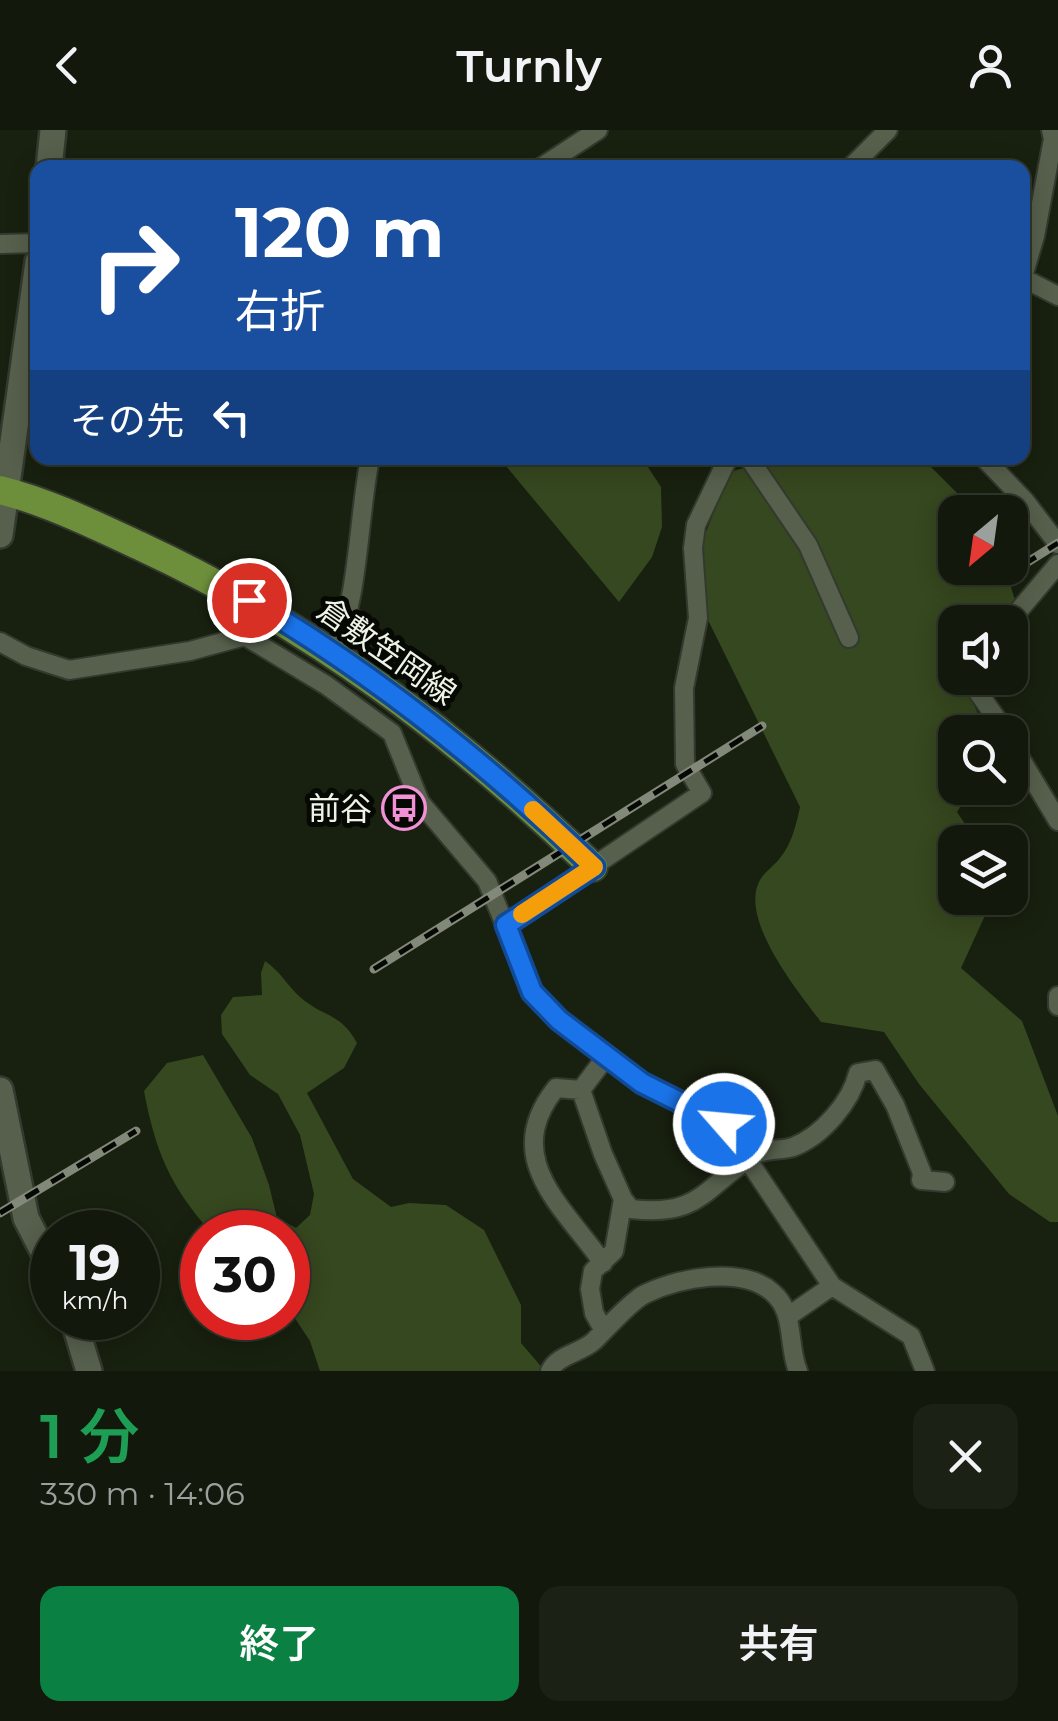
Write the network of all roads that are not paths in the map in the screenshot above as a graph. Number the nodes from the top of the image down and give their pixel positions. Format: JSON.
{"nodes":[{"id":1,"x":53,"y":130,"type":"edge"},
{"id":2,"x":598,"y":130,"type":"edge"},
{"id":3,"x":888,"y":130,"type":"edge"},
{"id":4,"x":1050,"y":130,"type":"edge"},
{"id":5,"x":50,"y":160,"type":"edge"},
{"id":6,"x":552,"y":160,"type":"edge"},
{"id":7,"x":858,"y":160,"type":"edge"},
{"id":8,"x":30,"y":243,"type":"edge"},
{"id":9,"x":0,"y":244,"type":"edge"},
{"id":10,"x":1030,"y":254,"type":"edge"},
{"id":11,"x":1030,"y":282,"type":"edge"},
{"id":12,"x":1058,"y":296,"type":"edge"},
{"id":13,"x":30,"y":316,"type":"edge"},
{"id":14,"x":369,"y":465,"type":"edge"},
{"id":15,"x":725,"y":465,"type":"edge"},
{"id":16,"x":754,"y":465,"type":"edge"},
{"id":17,"x":991,"y":465,"type":"edge"},
{"id":18,"x":4,"y":491,"type":"edge"},
{"id":19,"x":0,"y":534,"type":"edge"},
{"id":20,"x":1058,"y":544,"type":"edge"},
{"id":21,"x":1058,"y":564,"type":"edge"},
{"id":22,"x":1024,"y":605,"type":"edge"},
{"id":23,"x":849,"y":638,"type":"dead end"},
{"id":24,"x":0,"y":642,"type":"edge"},
{"id":25,"x":334,"y":654,"type":"junction"},
{"id":26,"x":1028,"y":771,"type":"edge"},
{"id":27,"x":1058,"y":822,"type":"edge"},
{"id":28,"x":594,"y":867,"type":"junction"},
{"id":29,"x":506,"y":925,"type":"junction"},
{"id":30,"x":605,"y":1058,"type":"junction"},
{"id":31,"x":0,"y":1090,"type":"edge"},
{"id":32,"x":581,"y":1090,"type":"junction"},
{"id":33,"x":749,"y":1160,"type":"junction"},
{"id":34,"x":944,"y":1182,"type":"dead end"},
{"id":35,"x":623,"y":1199,"type":"junction"},
{"id":36,"x":30,"y":1226,"type":"edge"},
{"id":37,"x":602,"y":1263,"type":"junction"},
{"id":38,"x":832,"y":1286,"type":"junction"},
{"id":39,"x":790,"y":1315,"type":"junction"},
{"id":40,"x":603,"y":1329,"type":"junction"},
{"id":41,"x":80,"y":1340,"type":"edge"},
{"id":42,"x":89,"y":1371,"type":"edge"},
{"id":43,"x":550,"y":1371,"type":"edge"},
{"id":44,"x":798,"y":1371,"type":"edge"},
{"id":45,"x":925,"y":1371,"type":"edge"}],
"edges":[{"from":1,"to":5,"type":"main road"},
{"from":2,"to":6,"type":"street"},
{"from":3,"to":7,"type":"street"},
{"from":4,"to":10,"type":"street"},
{"from":8,"to":9,"type":"street"},
{"from":11,"to":12,"type":"street"},
{"from":13,"to":18,"type":"main road"},
{"from":14,"to":25,"type":"street"},
{"from":15,"to":28,"type":"street"},
{"from":16,"to":23,"type":"street"},
{"from":17,"to":20,"type":"street"},
{"from":18,"to":19,"type":"main road"},
{"from":18,"to":25,"type":"main road","name":"倉敷笠岡線"},
{"from":21,"to":22,"type":"street"},
{"from":24,"to":29,"type":"street"},
{"from":25,"to":28,"type":"main road","name":"倉敷笠岡線"},
{"from":26,"to":27,"type":"street"},
{"from":28,"to":29,"type":"street"},
{"from":29,"to":30,"type":"street"},
{"from":30,"to":32,"type":"street"},
{"from":30,"to":33,"type":"street"},
{"from":31,"to":36,"type":"main road"},
{"from":32,"to":35,"type":"street"},
{"from":32,"to":37,"type":"street"},
{"from":33,"to":34,"type":"street"},
{"from":33,"to":35,"type":"street"},
{"from":33,"to":38,"type":"street"},
{"from":35,"to":37,"type":"street"},
{"from":37,"to":40,"type":"street"},
{"from":38,"to":39,"type":"street"},
{"from":38,"to":45,"type":"street"},
{"from":39,"to":40,"type":"street"},
{"from":39,"to":44,"type":"street"},
{"from":40,"to":43,"type":"street"},
{"from":41,"to":42,"type":"main road"}]}
